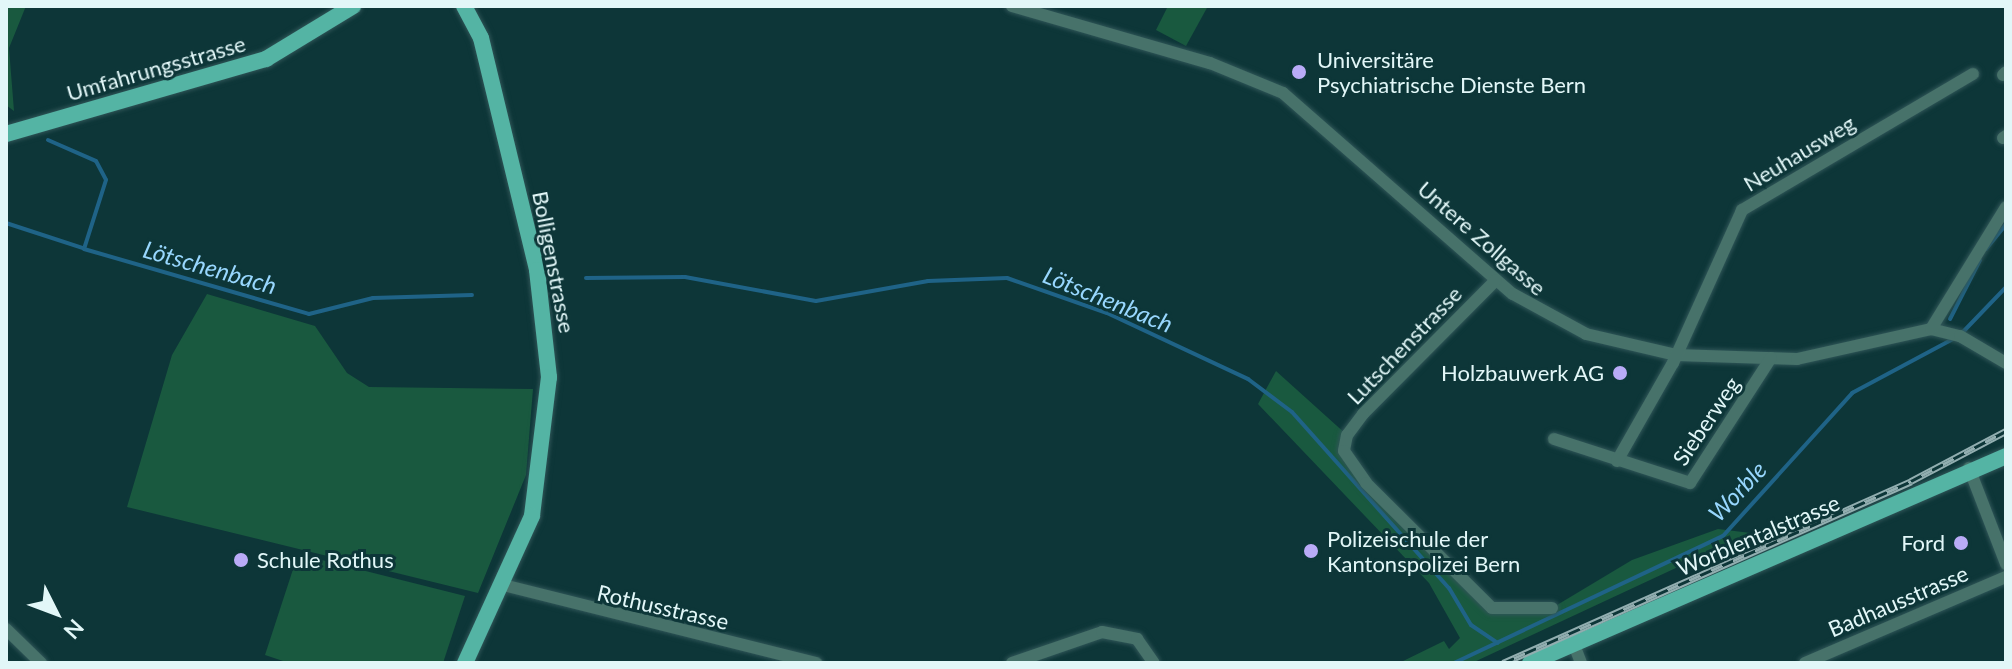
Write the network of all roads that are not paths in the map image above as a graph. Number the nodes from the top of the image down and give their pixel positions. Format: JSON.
{"nodes":[{"id":1,"x":353,"y":6,"type":"edge"},
{"id":2,"x":464,"y":6,"type":"edge"},
{"id":3,"x":1012,"y":6,"type":"edge"},
{"id":4,"x":1973,"y":74,"type":"dead end"},
{"id":5,"x":6,"y":134,"type":"edge"},
{"id":6,"x":2006,"y":207,"type":"edge"},
{"id":7,"x":1496,"y":280,"type":"junction"},
{"id":8,"x":1936,"y":330,"type":"junction"},
{"id":9,"x":1676,"y":355,"type":"junction"},
{"id":10,"x":1771,"y":358,"type":"junction"},
{"id":11,"x":2006,"y":363,"type":"edge"},
{"id":12,"x":1554,"y":439,"type":"dead end"},
{"id":13,"x":2006,"y":456,"type":"edge"},
{"id":14,"x":1617,"y":461,"type":"junction"},
{"id":15,"x":1969,"y":468,"type":"junction"},
{"id":16,"x":2006,"y":564,"type":"edge"},
{"id":17,"x":2006,"y":577,"type":"edge"},
{"id":18,"x":503,"y":585,"type":"junction"},
{"id":19,"x":1552,"y":608,"type":"dead end"},
{"id":20,"x":6,"y":629,"type":"edge"},
{"id":21,"x":1573,"y":642,"type":"junction"},
{"id":22,"x":41,"y":663,"type":"edge"},
{"id":23,"x":465,"y":663,"type":"edge"},
{"id":24,"x":816,"y":663,"type":"edge"},
{"id":25,"x":1012,"y":663,"type":"edge"},
{"id":26,"x":1154,"y":663,"type":"edge"},
{"id":27,"x":1530,"y":663,"type":"edge"},
{"id":28,"x":1581,"y":663,"type":"edge"},
{"id":29,"x":1805,"y":663,"type":"edge"}],
"edges":[{"from":1,"to":5,"type":"main road","name":"Umfahrungsstrasse"},
{"from":2,"to":18,"type":"main road","name":"Bolligenstrasse"},
{"from":3,"to":7,"type":"street","name":"Untere Zollgasse"},
{"from":4,"to":9,"type":"street","name":"Neuhausweg"},
{"from":6,"to":8,"type":"street"},
{"from":7,"to":9,"type":"street","name":"Untere Zollgasse"},
{"from":7,"to":19,"type":"street","name":"Lutschenstrasse"},
{"from":8,"to":10,"type":"street","name":"Untere Zollgasse"},
{"from":8,"to":11,"type":"street"},
{"from":9,"to":10,"type":"street","name":"Untere Zollgasse"},
{"from":9,"to":14,"type":"street"},
{"from":10,"to":14,"type":"street","name":"Sieberweg"},
{"from":12,"to":14,"type":"street","name":"Sieberweg"},
{"from":13,"to":15,"type":"main road","name":"Worblentalstrasse"},
{"from":15,"to":16,"type":"street"},
{"from":15,"to":21,"type":"main road","name":"Worblentalstrasse"},
{"from":17,"to":29,"type":"street","name":"Badhausstrasse"},
{"from":18,"to":23,"type":"main road","name":"Bolligenstrasse"},
{"from":18,"to":24,"type":"street","name":"Rothusstrasse"},
{"from":20,"to":22,"type":"street"},
{"from":21,"to":27,"type":"main road","name":"Worblentalstrasse"},
{"from":21,"to":28,"type":"street"},
{"from":25,"to":26,"type":"street"}]}
